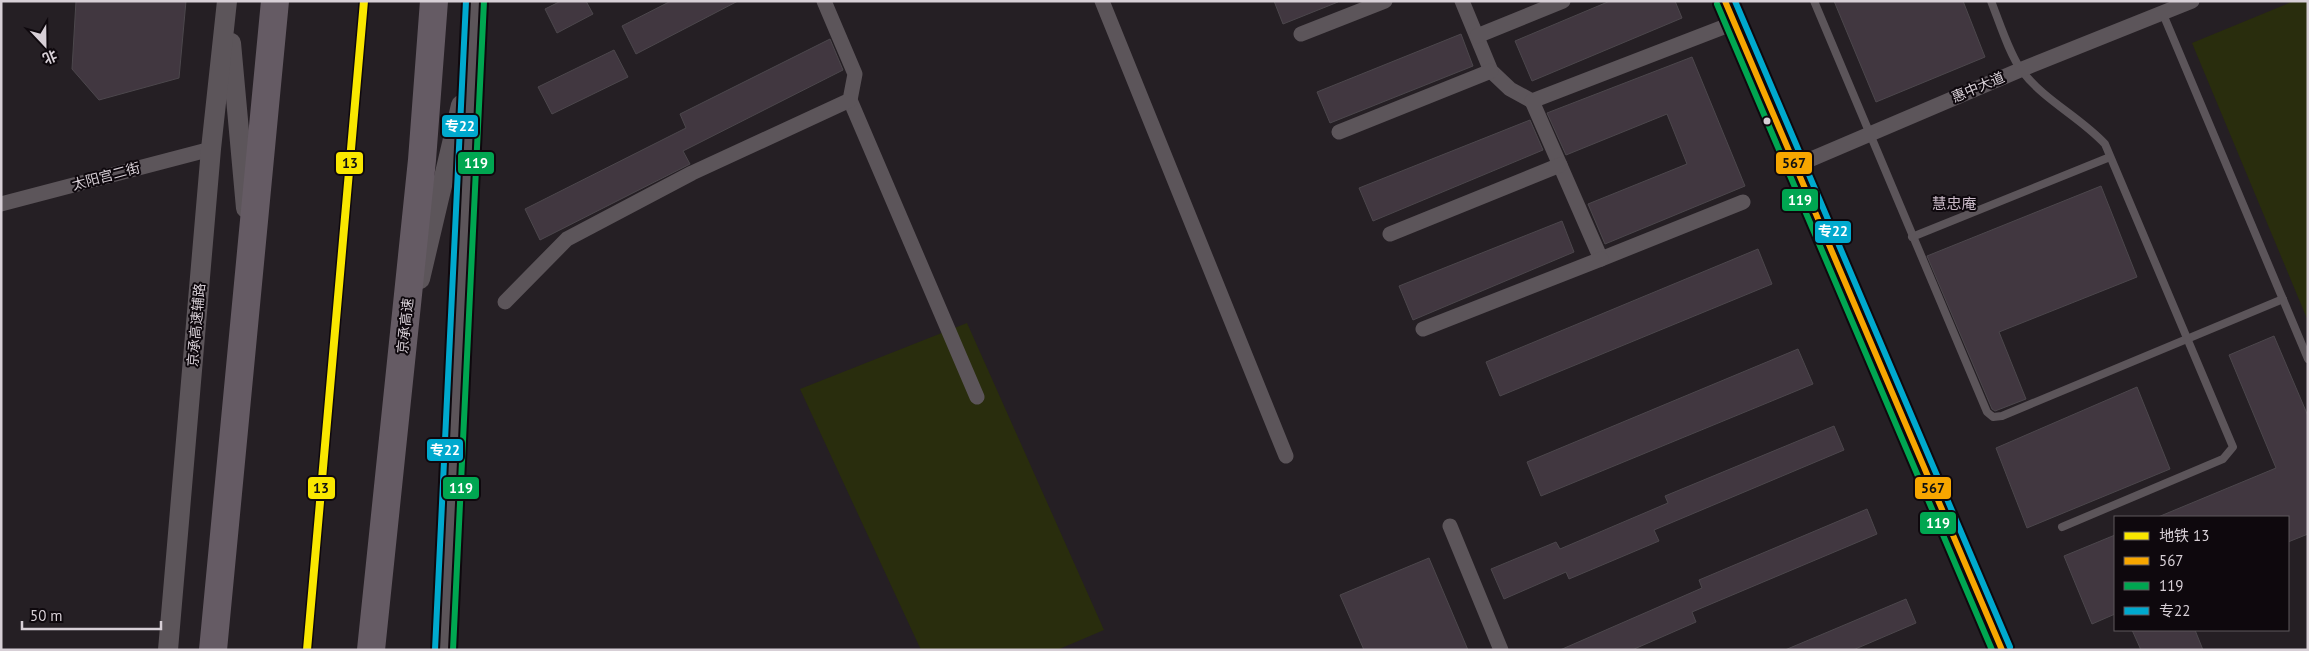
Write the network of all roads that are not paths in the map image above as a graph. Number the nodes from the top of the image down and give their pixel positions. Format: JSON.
{"nodes":[{"id":1,"x":228,"y":1,"type":"edge"},
{"id":2,"x":275,"y":1,"type":"edge"},
{"id":3,"x":434,"y":1,"type":"edge"},
{"id":4,"x":475,"y":1,"type":"edge"},
{"id":5,"x":824,"y":1,"type":"edge"},
{"id":6,"x":1102,"y":1,"type":"edge"},
{"id":7,"x":1385,"y":1,"type":"edge"},
{"id":8,"x":1462,"y":1,"type":"edge"},
{"id":9,"x":1563,"y":1,"type":"edge"},
{"id":10,"x":1725,"y":1,"type":"edge"},
{"id":11,"x":1814,"y":1,"type":"edge"},
{"id":12,"x":1991,"y":1,"type":"edge"},
{"id":13,"x":2192,"y":1,"type":"edge"},
{"id":14,"x":2163,"y":14,"type":"junction"},
{"id":15,"x":1734,"y":23,"type":"junction"},
{"id":16,"x":1300,"y":34,"type":"dead end"},
{"id":17,"x":1477,"y":36,"type":"junction"},
{"id":18,"x":472,"y":54,"type":"junction"},
{"id":19,"x":2020,"y":70,"type":"junction"},
{"id":20,"x":1491,"y":71,"type":"junction"},
{"id":21,"x":850,"y":100,"type":"junction"},
{"id":22,"x":1532,"y":100,"type":"junction"},
{"id":23,"x":1339,"y":132,"type":"dead end"},
{"id":24,"x":1869,"y":133,"type":"junction"},
{"id":25,"x":211,"y":149,"type":"junction"},
{"id":26,"x":2110,"y":157,"type":"junction"},
{"id":27,"x":1560,"y":165,"type":"junction"},
{"id":28,"x":1795,"y":166,"type":"junction"},
{"id":29,"x":1743,"y":202,"type":"dead end"},
{"id":30,"x":1,"y":204,"type":"edge"},
{"id":31,"x":1390,"y":234,"type":"dead end"},
{"id":32,"x":1912,"y":237,"type":"junction"},
{"id":33,"x":250,"y":254,"type":"junction"},
{"id":34,"x":1601,"y":259,"type":"junction"},
{"id":35,"x":2283,"y":300,"type":"junction"},
{"id":36,"x":505,"y":302,"type":"dead end"},
{"id":37,"x":1423,"y":329,"type":"dead end"},
{"id":38,"x":2188,"y":340,"type":"junction"},
{"id":39,"x":401,"y":359,"type":"junction"},
{"id":40,"x":2308,"y":359,"type":"edge"},
{"id":41,"x":977,"y":397,"type":"dead end"},
{"id":42,"x":1286,"y":456,"type":"dead end"},
{"id":43,"x":1450,"y":526,"type":"dead end"},
{"id":44,"x":2062,"y":527,"type":"dead end"},
{"id":45,"x":168,"y":650,"type":"edge"},
{"id":46,"x":213,"y":650,"type":"edge"},
{"id":47,"x":371,"y":650,"type":"edge"},
{"id":48,"x":444,"y":650,"type":"edge"},
{"id":49,"x":1501,"y":650,"type":"edge"},
{"id":50,"x":2002,"y":650,"type":"edge"}],
"edges":[{"from":1,"to":25,"type":"street","name":"京承高速辅路"},
{"from":1,"to":33,"type":"street"},
{"from":2,"to":33,"type":"highway"},
{"from":3,"to":39,"type":"highway","name":"京承高速"},
{"from":4,"to":18,"type":"street"},
{"from":5,"to":21,"type":"street"},
{"from":6,"to":42,"type":"street"},
{"from":7,"to":16,"type":"street"},
{"from":8,"to":17,"type":"street"},
{"from":9,"to":17,"type":"street"},
{"from":10,"to":15,"type":"street"},
{"from":11,"to":24,"type":"lane"},
{"from":12,"to":19,"type":"lane"},
{"from":13,"to":14,"type":"street","name":"惠中大道"},
{"from":14,"to":19,"type":"street","name":"惠中大道"},
{"from":14,"to":35,"type":"lane"},
{"from":15,"to":22,"type":"street"},
{"from":15,"to":28,"type":"street"},
{"from":17,"to":20,"type":"street"},
{"from":18,"to":39,"type":"street"},
{"from":18,"to":48,"type":"street"},
{"from":19,"to":24,"type":"street","name":"惠中大道"},
{"from":19,"to":26,"type":"lane"},
{"from":20,"to":22,"type":"street"},
{"from":20,"to":23,"type":"street"},
{"from":21,"to":36,"type":"street"},
{"from":21,"to":41,"type":"street"},
{"from":22,"to":27,"type":"street"},
{"from":24,"to":28,"type":"street","name":"惠中大道"},
{"from":24,"to":32,"type":"lane"},
{"from":25,"to":30,"type":"street","name":"太阳宫二街"},
{"from":25,"to":45,"type":"street","name":"京承高速辅路"},
{"from":26,"to":32,"type":"lane"},
{"from":26,"to":38,"type":"lane"},
{"from":27,"to":31,"type":"street"},
{"from":27,"to":34,"type":"street"},
{"from":28,"to":50,"type":"street"},
{"from":29,"to":34,"type":"street"},
{"from":32,"to":38,"type":"lane"},
{"from":33,"to":46,"type":"highway"},
{"from":34,"to":37,"type":"street"},
{"from":35,"to":38,"type":"lane"},
{"from":35,"to":40,"type":"lane"},
{"from":38,"to":44,"type":"lane"},
{"from":39,"to":47,"type":"highway","name":"京承高速"},
{"from":43,"to":49,"type":"street"}]}
